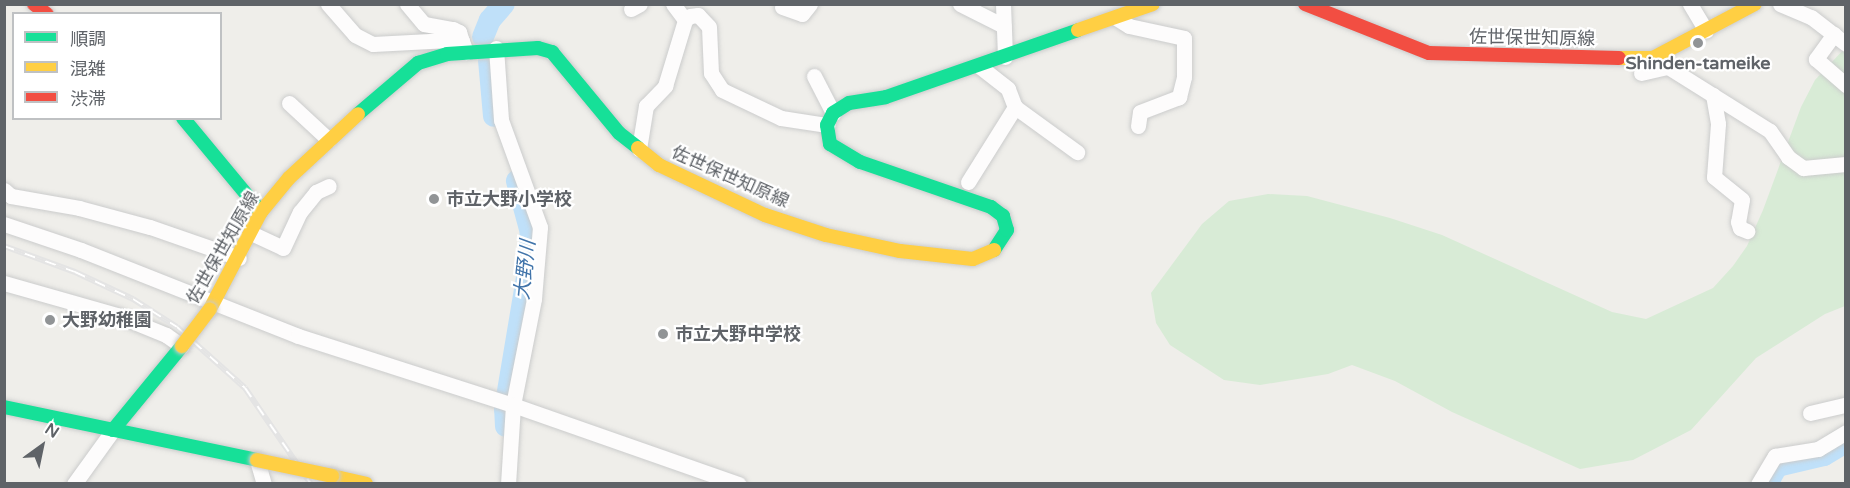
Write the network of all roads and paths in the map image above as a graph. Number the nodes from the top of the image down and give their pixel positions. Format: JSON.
{"nodes":[{"id":1,"x":328,"y":4,"type":"edge"},
{"id":2,"x":407,"y":4,"type":"edge"},
{"id":3,"x":673,"y":4,"type":"edge"},
{"id":4,"x":810,"y":4,"type":"edge"},
{"id":5,"x":960,"y":4,"type":"edge"},
{"id":6,"x":1003,"y":4,"type":"edge"},
{"id":7,"x":1153,"y":4,"type":"edge"},
{"id":8,"x":1305,"y":4,"type":"edge"},
{"id":9,"x":1690,"y":4,"type":"edge"},
{"id":10,"x":1755,"y":4,"type":"edge"},
{"id":11,"x":1780,"y":4,"type":"edge"},
{"id":12,"x":782,"y":7,"type":"dead end"},
{"id":13,"x":1116,"y":18,"type":"junction"},
{"id":14,"x":685,"y":20,"type":"junction"},
{"id":15,"x":1004,"y":27,"type":"junction"},
{"id":16,"x":1706,"y":32,"type":"junction"},
{"id":17,"x":1840,"y":39,"type":"edge"},
{"id":18,"x":464,"y":46,"type":"junction"},
{"id":19,"x":496,"y":48,"type":"junction"},
{"id":20,"x":1005,"y":57,"type":"junction"},
{"id":21,"x":1661,"y":61,"type":"junction"},
{"id":22,"x":979,"y":66,"type":"junction"},
{"id":23,"x":1641,"y":73,"type":"dead end"},
{"id":24,"x":814,"y":76,"type":"dead end"},
{"id":25,"x":1845,"y":85,"type":"edge"},
{"id":26,"x":1713,"y":95,"type":"junction"},
{"id":27,"x":1179,"y":97,"type":"junction"},
{"id":28,"x":1138,"y":99,"type":"dead end"},
{"id":29,"x":290,"y":103,"type":"dead end"},
{"id":30,"x":1015,"y":107,"type":"junction"},
{"id":31,"x":830,"y":119,"type":"junction"},
{"id":32,"x":185,"y":120,"type":"edge"},
{"id":33,"x":1138,"y":126,"type":"dead end"},
{"id":34,"x":329,"y":140,"type":"junction"},
{"id":35,"x":639,"y":149,"type":"junction"},
{"id":36,"x":1077,"y":152,"type":"dead end"},
{"id":37,"x":1845,"y":164,"type":"edge"},
{"id":38,"x":968,"y":182,"type":"dead end"},
{"id":39,"x":329,"y":186,"type":"dead end"},
{"id":40,"x":7,"y":194,"type":"edge"},
{"id":41,"x":261,"y":212,"type":"junction"},
{"id":42,"x":4,"y":224,"type":"edge"},
{"id":43,"x":1747,"y":231,"type":"dead end"},
{"id":44,"x":251,"y":233,"type":"junction"},
{"id":45,"x":239,"y":258,"type":"junction"},
{"id":46,"x":4,"y":283,"type":"edge"},
{"id":47,"x":212,"y":307,"type":"junction"},
{"id":48,"x":182,"y":346,"type":"junction"},
{"id":49,"x":513,"y":405,"type":"junction"},
{"id":50,"x":1845,"y":405,"type":"edge"},
{"id":51,"x":4,"y":407,"type":"edge"},
{"id":52,"x":1810,"y":413,"type":"dead end"},
{"id":53,"x":113,"y":430,"type":"junction"},
{"id":54,"x":1845,"y":432,"type":"edge"},
{"id":55,"x":257,"y":460,"type":"junction"},
{"id":56,"x":74,"y":483,"type":"edge"},
{"id":57,"x":264,"y":483,"type":"edge"},
{"id":58,"x":366,"y":483,"type":"edge"},
{"id":59,"x":508,"y":483,"type":"edge"},
{"id":60,"x":740,"y":483,"type":"edge"},
{"id":61,"x":1758,"y":483,"type":"edge"}],
"edges":[{"from":1,"to":18,"type":"street"},
{"from":2,"to":18,"type":"street"},
{"from":3,"to":14,"type":"street"},
{"from":4,"to":12,"type":"street"},
{"from":5,"to":15,"type":"street"},
{"from":6,"to":15,"type":"street"},
{"from":7,"to":13,"type":"main road"},
{"from":8,"to":21,"type":"main road","name":"佐世保世知原線"},
{"from":9,"to":16,"type":"street"},
{"from":10,"to":16,"type":"main road","name":"佐世保世知原線"},
{"from":11,"to":17,"type":"street"},
{"from":13,"to":20,"type":"main road"},
{"from":13,"to":27,"type":"street"},
{"from":14,"to":31,"type":"street"},
{"from":14,"to":35,"type":"street"},
{"from":15,"to":20,"type":"street"},
{"from":16,"to":21,"type":"main road","name":"佐世保世知原線"},
{"from":17,"to":25,"type":"street"},
{"from":18,"to":19,"type":"main road","name":"佐世保世知原線"},
{"from":18,"to":34,"type":"main road","name":"佐世保世知原線"},
{"from":19,"to":35,"type":"main road","name":"佐世保世知原線"},
{"from":19,"to":49,"type":"street"},
{"from":20,"to":22,"type":"main road"},
{"from":21,"to":23,"type":"street"},
{"from":21,"to":26,"type":"street"},
{"from":22,"to":30,"type":"street"},
{"from":22,"to":31,"type":"main road"},
{"from":24,"to":31,"type":"street"},
{"from":26,"to":37,"type":"street"},
{"from":26,"to":43,"type":"street"},
{"from":27,"to":28,"type":"street"},
{"from":27,"to":33,"type":"street"},
{"from":29,"to":34,"type":"street"},
{"from":30,"to":36,"type":"street"},
{"from":30,"to":38,"type":"street"},
{"from":31,"to":35,"type":"main road","name":"佐世保世知原線"},
{"from":32,"to":41,"type":"main road"},
{"from":34,"to":41,"type":"main road","name":"佐世保世知原線"},
{"from":39,"to":44,"type":"street"},
{"from":40,"to":45,"type":"street"},
{"from":41,"to":44,"type":"main road","name":"佐世保世知原線"},
{"from":42,"to":47,"type":"street"},
{"from":44,"to":45,"type":"main road","name":"佐世保世知原線"},
{"from":45,"to":47,"type":"main road","name":"佐世保世知原線"},
{"from":46,"to":48,"type":"street"},
{"from":47,"to":48,"type":"main road","name":"佐世保世知原線","bridge":true},
{"from":47,"to":49,"type":"street"},
{"from":48,"to":53,"type":"main road","name":"佐世保世知原線"},
{"from":49,"to":59,"type":"street"},
{"from":49,"to":60,"type":"street"},
{"from":50,"to":52,"type":"street"},
{"from":51,"to":53,"type":"main road"},
{"from":53,"to":55,"type":"main road"},
{"from":53,"to":56,"type":"street"},
{"from":54,"to":61,"type":"street"},
{"from":55,"to":57,"type":"street"},
{"from":55,"to":58,"type":"main road","bridge":true}]}
